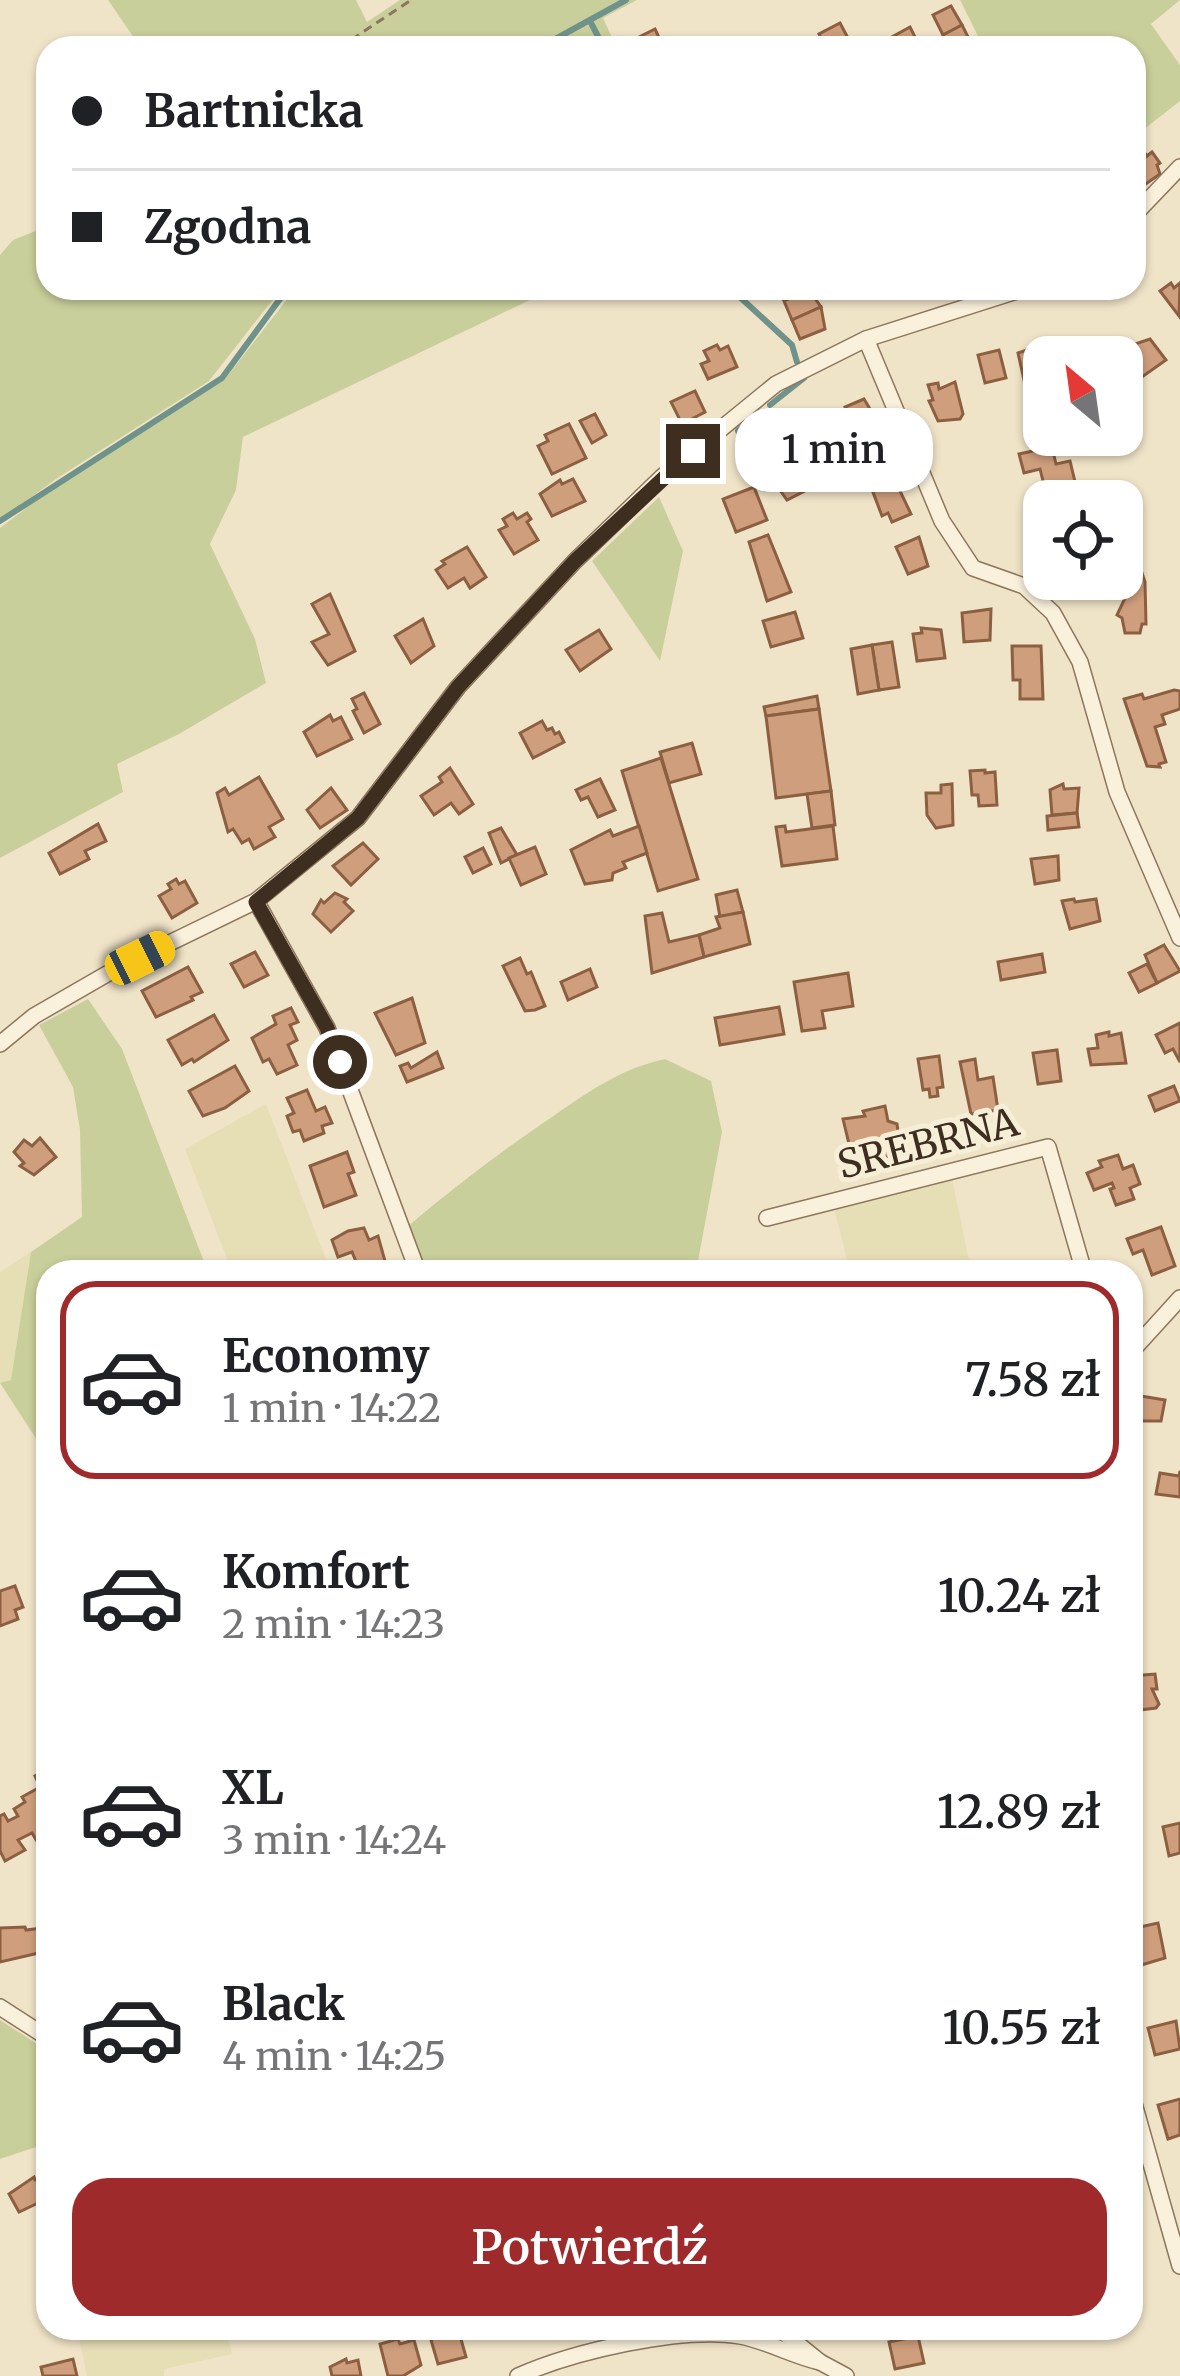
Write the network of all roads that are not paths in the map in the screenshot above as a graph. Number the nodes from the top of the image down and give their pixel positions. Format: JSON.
{"nodes":[{"id":1,"x":1180,"y":167,"type":"edge"},
{"id":2,"x":1146,"y":202,"type":"edge"},
{"id":3,"x":988,"y":300,"type":"edge"},
{"id":4,"x":866,"y":339,"type":"junction"},
{"id":5,"x":256,"y":902,"type":"junction"},
{"id":6,"x":1180,"y":938,"type":"edge"},
{"id":7,"x":0,"y":1044,"type":"edge"},
{"id":8,"x":767,"y":1217,"type":"dead end"},
{"id":9,"x":414,"y":1260,"type":"edge"},
{"id":10,"x":1081,"y":1260,"type":"edge"},
{"id":11,"x":1180,"y":1298,"type":"edge"},
{"id":12,"x":1143,"y":1339,"type":"edge"},
{"id":13,"x":0,"y":2008,"type":"edge"},
{"id":14,"x":36,"y":2030,"type":"edge"},
{"id":15,"x":1143,"y":2135,"type":"edge"},
{"id":16,"x":1180,"y":2266,"type":"edge"},
{"id":17,"x":656,"y":2340,"type":"edge"},
{"id":18,"x":752,"y":2340,"type":"edge"},
{"id":19,"x":793,"y":2340,"type":"edge"},
{"id":20,"x":820,"y":2362,"type":"junction"},
{"id":21,"x":518,"y":2376,"type":"edge"},
{"id":22,"x":846,"y":2376,"type":"edge"}],
"edges":[{"from":1,"to":2,"type":"street"},
{"from":3,"to":4,"type":"street"},
{"from":4,"to":5,"type":"street"},
{"from":4,"to":6,"type":"street"},
{"from":5,"to":7,"type":"street"},
{"from":5,"to":9,"type":"street"},
{"from":8,"to":10,"type":"street","name":"SREBRNA"},
{"from":11,"to":12,"type":"street"},
{"from":13,"to":14,"type":"street"},
{"from":15,"to":16,"type":"street"},
{"from":17,"to":21,"type":"street"},
{"from":18,"to":20,"type":"street"},
{"from":19,"to":20,"type":"street"},
{"from":20,"to":22,"type":"street"}]}
